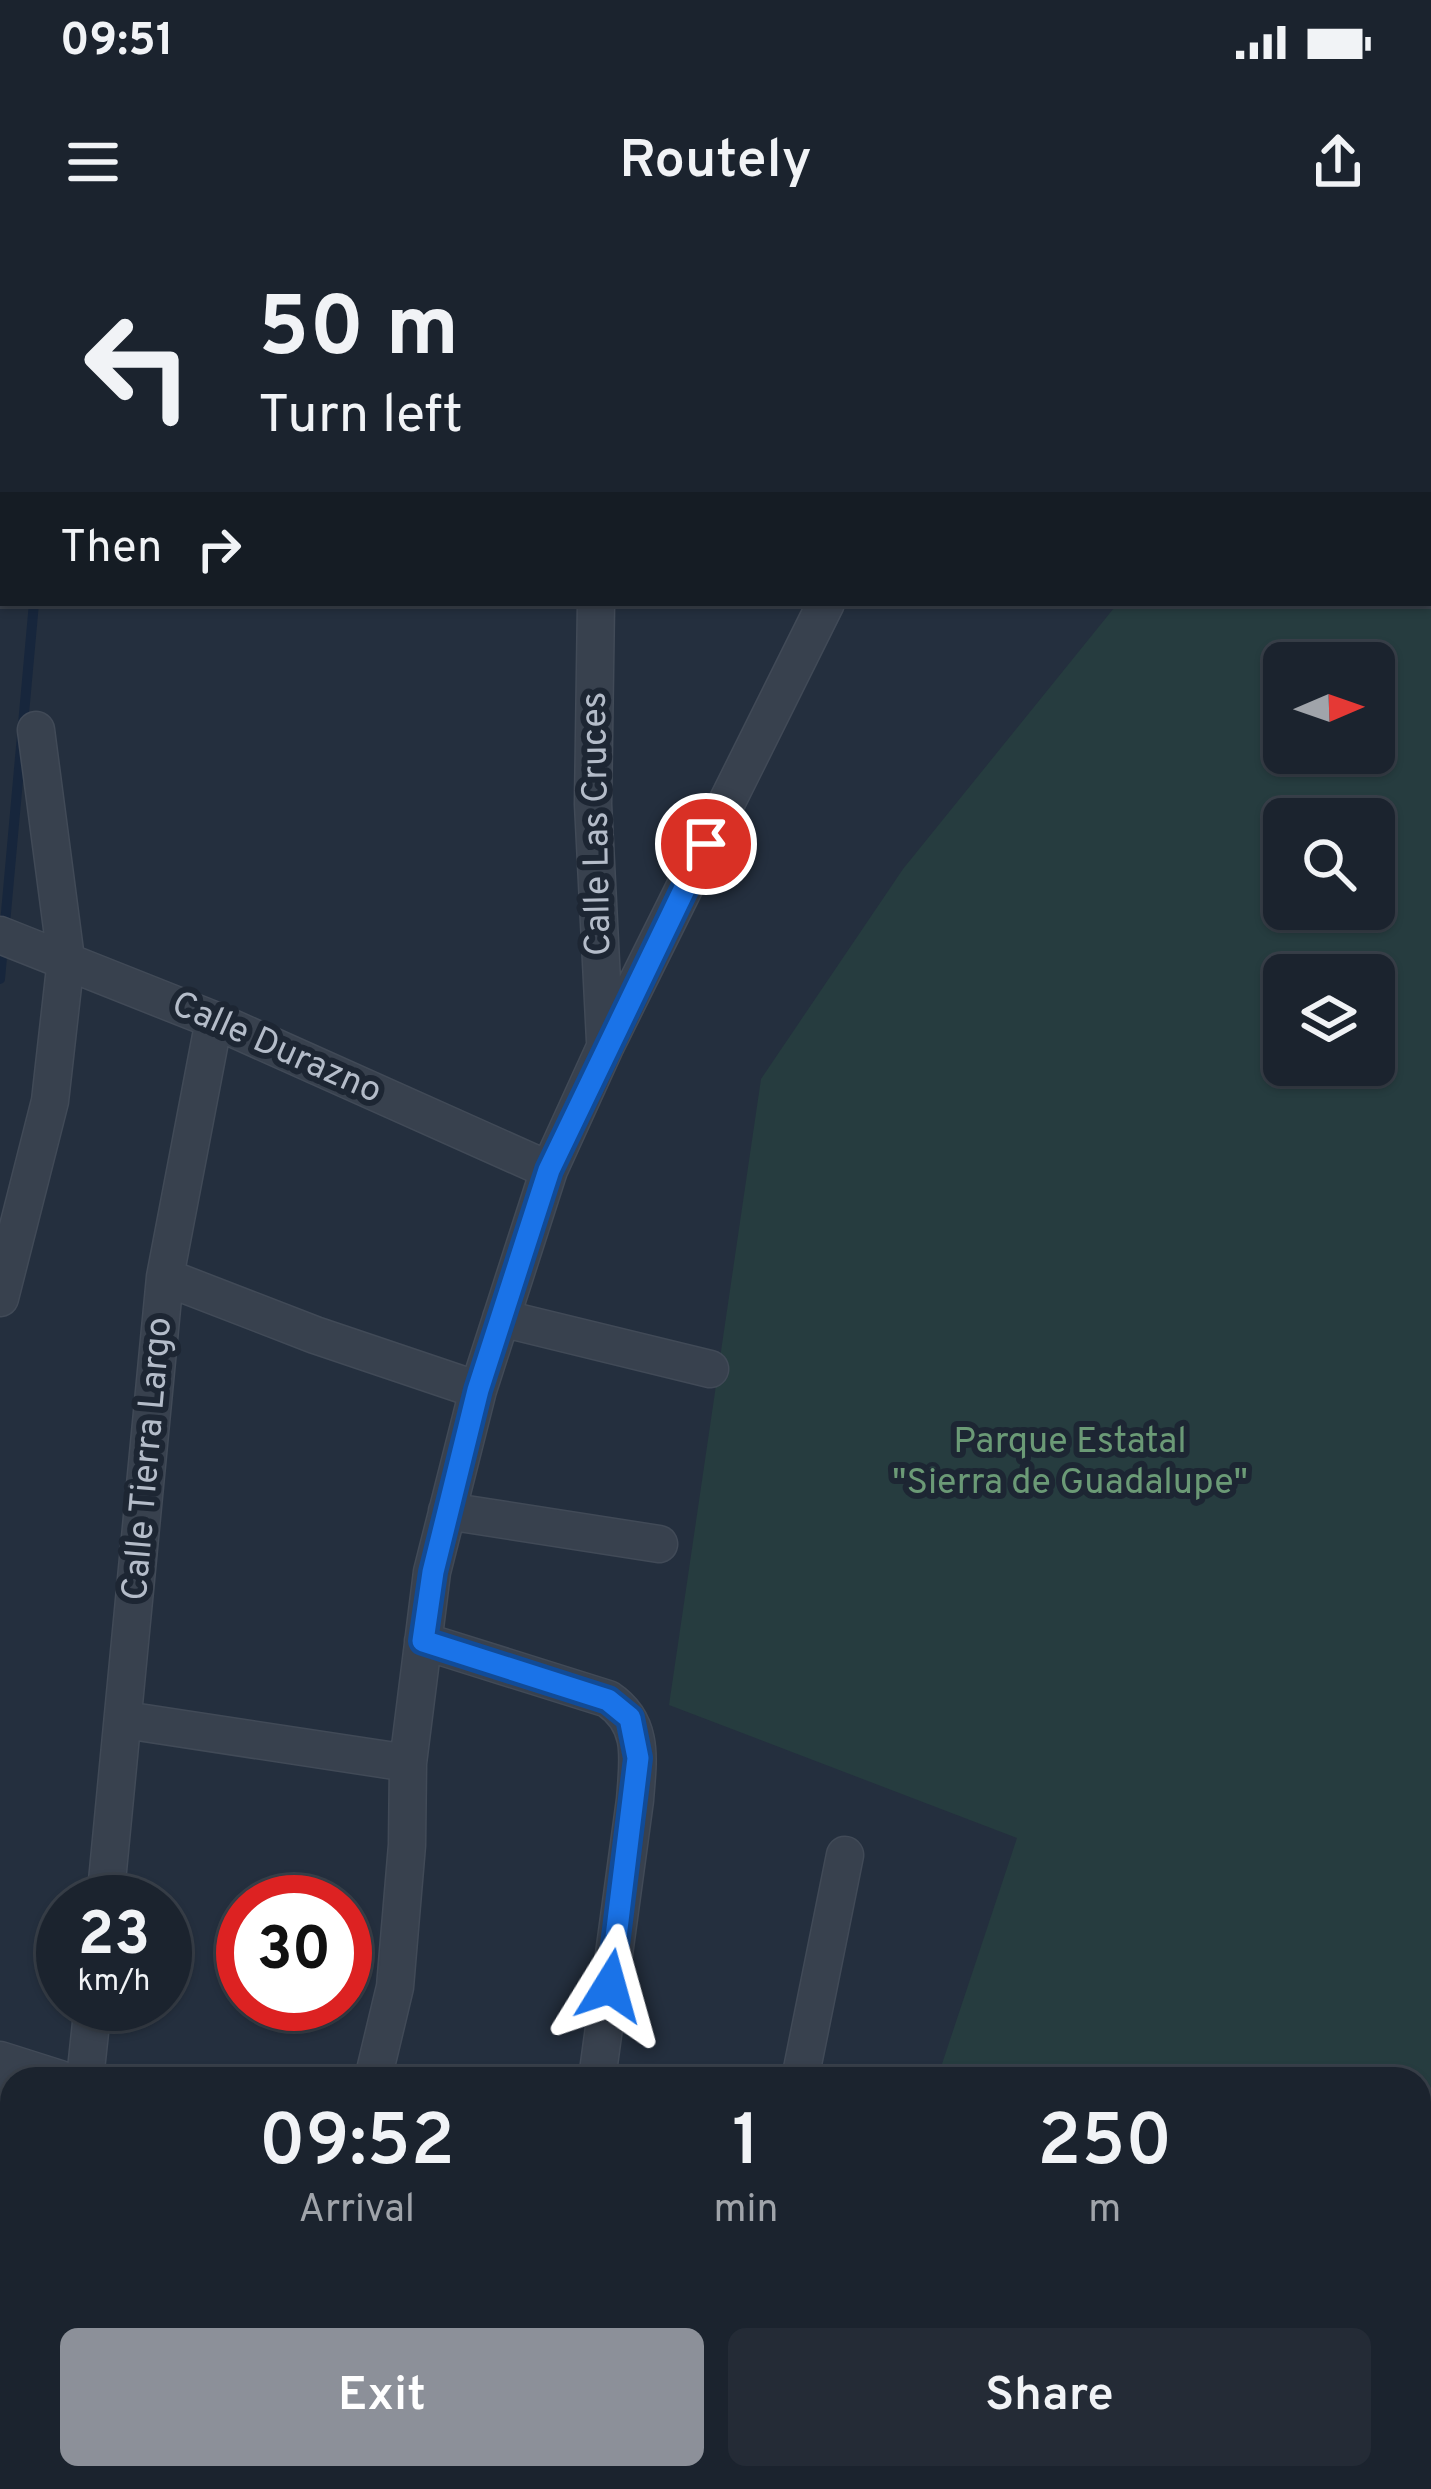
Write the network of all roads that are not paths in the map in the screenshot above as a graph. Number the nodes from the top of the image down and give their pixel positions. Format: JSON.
{"nodes":[{"id":1,"x":596,"y":606,"type":"edge"},
{"id":2,"x":825,"y":606,"type":"edge"},
{"id":3,"x":36,"y":730,"type":"dead end"},
{"id":4,"x":0,"y":935,"type":"edge"},
{"id":5,"x":66,"y":959,"type":"junction"},
{"id":6,"x":214,"y":1020,"type":"junction"},
{"id":7,"x":606,"y":1045,"type":"junction"},
{"id":8,"x":549,"y":1170,"type":"junction"},
{"id":9,"x":166,"y":1277,"type":"junction"},
{"id":10,"x":0,"y":1298,"type":"edge"},
{"id":11,"x":501,"y":1318,"type":"junction"},
{"id":12,"x":710,"y":1369,"type":"dead end"},
{"id":13,"x":478,"y":1390,"type":"junction"},
{"id":14,"x":447,"y":1511,"type":"junction"},
{"id":15,"x":659,"y":1544,"type":"dead end"},
{"id":16,"x":423,"y":1641,"type":"junction"},
{"id":17,"x":125,"y":1720,"type":"junction"},
{"id":18,"x":408,"y":1763,"type":"junction"},
{"id":19,"x":845,"y":1855,"type":"dead end"},
{"id":20,"x":108,"y":1875,"type":"edge"},
{"id":21,"x":90,"y":2031,"type":"edge"},
{"id":22,"x":86,"y":2067,"type":"edge"},
{"id":23,"x":376,"y":2067,"type":"edge"},
{"id":24,"x":599,"y":2067,"type":"edge"},
{"id":25,"x":802,"y":2067,"type":"edge"}],
"edges":[{"from":1,"to":7,"type":"street","name":"Calle Las Cruces"},
{"from":2,"to":7,"type":"street"},
{"from":3,"to":5,"type":"street"},
{"from":4,"to":5,"type":"street","name":"Calle Durazno"},
{"from":5,"to":6,"type":"street","name":"Calle Durazno"},
{"from":5,"to":10,"type":"street"},
{"from":6,"to":8,"type":"street","name":"Calle Durazno"},
{"from":6,"to":9,"type":"street","name":"Calle Tierra Largo"},
{"from":7,"to":8,"type":"street"},
{"from":8,"to":11,"type":"street"},
{"from":9,"to":13,"type":"street"},
{"from":9,"to":17,"type":"street","name":"Calle Tierra Largo"},
{"from":11,"to":12,"type":"street"},
{"from":11,"to":13,"type":"street"},
{"from":13,"to":14,"type":"street"},
{"from":14,"to":15,"type":"street"},
{"from":14,"to":16,"type":"street"},
{"from":16,"to":18,"type":"street"},
{"from":16,"to":24,"type":"street"},
{"from":17,"to":18,"type":"street"},
{"from":17,"to":20,"type":"street","name":"Calle Tierra Largo"},
{"from":18,"to":23,"type":"street"},
{"from":19,"to":25,"type":"street"},
{"from":21,"to":22,"type":"street"}]}
